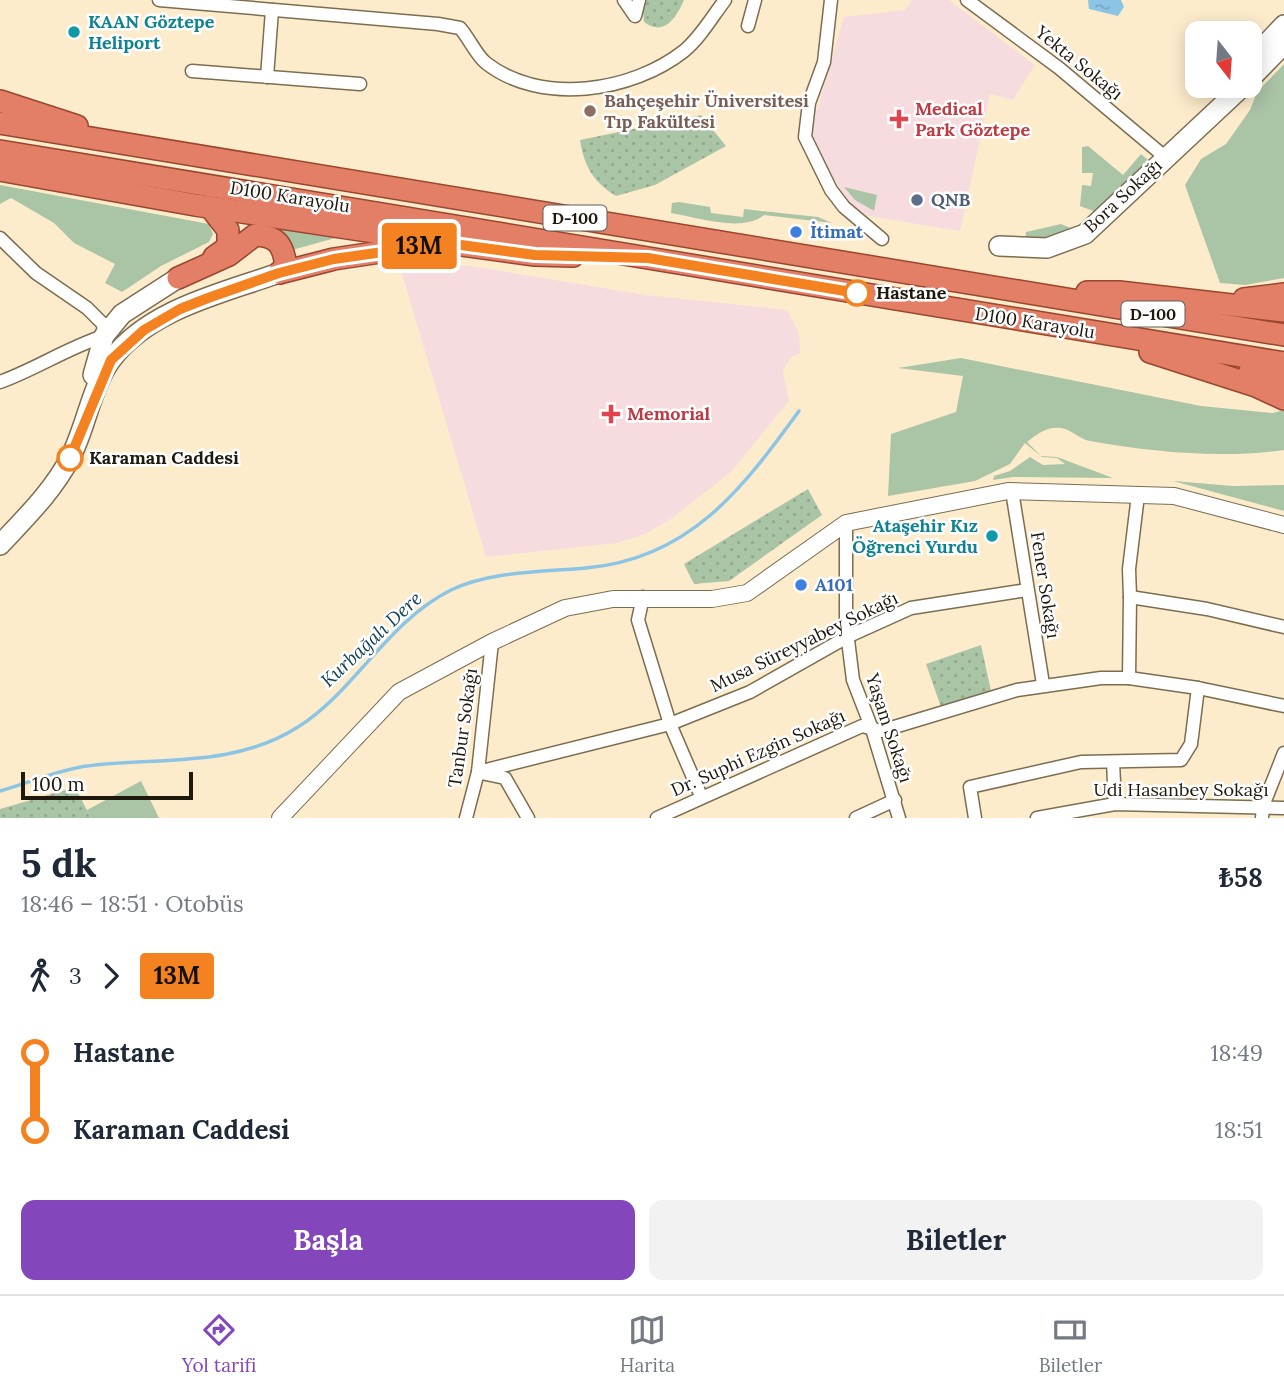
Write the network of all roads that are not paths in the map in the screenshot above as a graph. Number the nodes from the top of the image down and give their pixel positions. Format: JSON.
{"nodes":[{"id":1,"x":159,"y":0,"type":"edge"},
{"id":2,"x":341,"y":0,"type":"edge"},
{"id":3,"x":624,"y":0,"type":"edge"},
{"id":4,"x":639,"y":0,"type":"edge"},
{"id":5,"x":725,"y":0,"type":"edge"},
{"id":6,"x":755,"y":0,"type":"edge"},
{"id":7,"x":831,"y":0,"type":"edge"},
{"id":8,"x":967,"y":0,"type":"edge"},
{"id":9,"x":272,"y":10,"type":"junction"},
{"id":10,"x":340,"y":15,"type":"junction"},
{"id":11,"x":748,"y":26,"type":"dead end"},
{"id":12,"x":1281,"y":37,"type":"edge"},
{"id":13,"x":1262,"y":52,"type":"edge"},
{"id":14,"x":1262,"y":63,"type":"edge"},
{"id":15,"x":192,"y":71,"type":"dead end"},
{"id":16,"x":267,"y":77,"type":"junction"},
{"id":17,"x":360,"y":84,"type":"dead end"},
{"id":18,"x":1218,"y":98,"type":"edge"},
{"id":19,"x":1230,"y":98,"type":"edge"},
{"id":20,"x":0,"y":102,"type":"edge"},
{"id":21,"x":0,"y":123,"type":"edge"},
{"id":22,"x":129,"y":145,"type":"junction"},
{"id":23,"x":0,"y":151,"type":"edge"},
{"id":24,"x":1166,"y":157,"type":"junction"},
{"id":25,"x":0,"y":170,"type":"edge"},
{"id":26,"x":210,"y":207,"type":"junction"},
{"id":27,"x":0,"y":238,"type":"edge"},
{"id":28,"x":882,"y":239,"type":"dead end"},
{"id":29,"x":446,"y":243,"type":"junction"},
{"id":30,"x":999,"y":246,"type":"dead end"},
{"id":31,"x":648,"y":258,"type":"junction"},
{"id":32,"x":279,"y":273,"type":"junction"},
{"id":33,"x":178,"y":278,"type":"junction"},
{"id":34,"x":1022,"y":291,"type":"junction"},
{"id":35,"x":1284,"y":293,"type":"edge"},
{"id":36,"x":1207,"y":302,"type":"junction"},
{"id":37,"x":1284,"y":311,"type":"edge"},
{"id":38,"x":1081,"y":331,"type":"junction"},
{"id":39,"x":1284,"y":335,"type":"edge"},
{"id":40,"x":104,"y":336,"type":"junction"},
{"id":41,"x":1284,"y":363,"type":"edge"},
{"id":42,"x":1284,"y":379,"type":"edge"},
{"id":43,"x":0,"y":382,"type":"edge"},
{"id":44,"x":1284,"y":399,"type":"edge"},
{"id":45,"x":1012,"y":491,"type":"junction"},
{"id":46,"x":1138,"y":495,"type":"junction"},
{"id":47,"x":846,"y":523,"type":"junction"},
{"id":48,"x":1284,"y":525,"type":"edge"},
{"id":49,"x":0,"y":531,"type":"edge"},
{"id":50,"x":0,"y":545,"type":"edge"},
{"id":51,"x":1027,"y":590,"type":"junction"},
{"id":52,"x":643,"y":597,"type":"junction"},
{"id":53,"x":1130,"y":597,"type":"junction"},
{"id":54,"x":1284,"y":627,"type":"edge"},
{"id":55,"x":849,"y":636,"type":"junction"},
{"id":56,"x":492,"y":642,"type":"junction"},
{"id":57,"x":1129,"y":678,"type":"junction"},
{"id":58,"x":1043,"y":684,"type":"junction"},
{"id":59,"x":1198,"y":688,"type":"junction"},
{"id":60,"x":1284,"y":706,"type":"edge"},
{"id":61,"x":670,"y":724,"type":"junction"},
{"id":62,"x":872,"y":729,"type":"junction"},
{"id":63,"x":1284,"y":753,"type":"edge"},
{"id":64,"x":1113,"y":762,"type":"junction"},
{"id":65,"x":478,"y":772,"type":"junction"},
{"id":66,"x":701,"y":796,"type":"junction"},
{"id":67,"x":895,"y":800,"type":"junction"},
{"id":68,"x":1115,"y":804,"type":"junction"},
{"id":69,"x":1284,"y":808,"type":"edge"},
{"id":70,"x":1262,"y":812,"type":"edge"},
{"id":71,"x":1079,"y":813,"type":"edge"},
{"id":72,"x":286,"y":816,"type":"edge"},
{"id":73,"x":466,"y":818,"type":"edge"},
{"id":74,"x":528,"y":818,"type":"edge"},
{"id":75,"x":657,"y":818,"type":"edge"},
{"id":76,"x":856,"y":818,"type":"edge"},
{"id":77,"x":899,"y":818,"type":"edge"},
{"id":78,"x":975,"y":818,"type":"edge"},
{"id":79,"x":1037,"y":818,"type":"edge"}],
"edges":[{"from":1,"to":9,"type":"street"},
{"from":2,"to":10,"type":"street"},
{"from":3,"to":4,"type":"street"},
{"from":5,"to":10,"type":"street"},
{"from":6,"to":11,"type":"street"},
{"from":7,"to":28,"type":"street"},
{"from":8,"to":24,"type":"street","name":"Yekta Sokağı"},
{"from":9,"to":10,"type":"street"},
{"from":9,"to":16,"type":"street"},
{"from":12,"to":13,"type":"main road"},
{"from":12,"to":14,"type":"main road"},
{"from":15,"to":16,"type":"street"},
{"from":16,"to":17,"type":"street"},
{"from":18,"to":24,"type":"main road","name":"Bora Sokağı"},
{"from":19,"to":24,"type":"main road","name":"Bora Sokağı"},
{"from":20,"to":22,"type":"highway"},
{"from":21,"to":22,"type":"highway","name":"D100 Karayolu","number":"D-100"},
{"from":22,"to":34,"type":"highway","name":"D100 Karayolu","number":"D-100"},
{"from":23,"to":31,"type":"highway","name":"D100 Karayolu","number":"D-100"},
{"from":24,"to":30,"type":"main road","name":"Bora Sokağı"},
{"from":25,"to":26,"type":"highway"},
{"from":26,"to":29,"type":"highway"},
{"from":26,"to":33,"type":"highway"},
{"from":27,"to":40,"type":"street"},
{"from":29,"to":31,"type":"highway"},
{"from":29,"to":32,"type":"highway"},
{"from":31,"to":38,"type":"highway","name":"D100 Karayolu","number":"D-100"},
{"from":32,"to":33,"type":"highway"},
{"from":32,"to":50,"type":"main road"},
{"from":33,"to":40,"type":"main road"},
{"from":34,"to":36,"type":"highway"},
{"from":34,"to":39,"type":"highway","name":"D100 Karayolu","number":"D-100"},
{"from":35,"to":36,"type":"highway"},
{"from":36,"to":37,"type":"highway"},
{"from":38,"to":41,"type":"highway","name":"D100 Karayolu","number":"D-100"},
{"from":38,"to":42,"type":"highway"},
{"from":38,"to":44,"type":"highway"},
{"from":40,"to":43,"type":"street"},
{"from":40,"to":49,"type":"main road"},
{"from":45,"to":46,"type":"street"},
{"from":45,"to":47,"type":"street"},
{"from":45,"to":51,"type":"street","name":"Fener Sokağı"},
{"from":46,"to":48,"type":"street"},
{"from":46,"to":53,"type":"street"},
{"from":47,"to":52,"type":"street"},
{"from":47,"to":55,"type":"street","name":"Yaşam Sokağı"},
{"from":51,"to":55,"type":"street","name":"Musa Süreyyabey Sokağı"},
{"from":51,"to":58,"type":"street","name":"Fener Sokağı"},
{"from":52,"to":56,"type":"street"},
{"from":52,"to":61,"type":"street"},
{"from":53,"to":54,"type":"street"},
{"from":53,"to":57,"type":"street"},
{"from":55,"to":61,"type":"street","name":"Musa Süreyyabey Sokağı"},
{"from":55,"to":62,"type":"street","name":"Yaşam Sokağı"},
{"from":56,"to":65,"type":"street","name":"Tanbur Sokağı"},
{"from":56,"to":72,"type":"street"},
{"from":57,"to":58,"type":"street","name":"Dr. Suphi Ezgin Sokağı"},
{"from":57,"to":59,"type":"street","name":"Dr. Suphi Ezgin Sokağı"},
{"from":58,"to":62,"type":"street","name":"Dr. Suphi Ezgin Sokağı"},
{"from":59,"to":60,"type":"street","name":"Dr. Suphi Ezgin Sokağı"},
{"from":59,"to":64,"type":"street"},
{"from":61,"to":65,"type":"street","name":"Musa Süreyyabey Sokağı"},
{"from":61,"to":66,"type":"street"},
{"from":62,"to":66,"type":"street","name":"Dr. Suphi Ezgin Sokağı"},
{"from":62,"to":67,"type":"street","name":"Yaşam Sokağı"},
{"from":63,"to":70,"type":"street"},
{"from":64,"to":68,"type":"street"},
{"from":64,"to":78,"type":"street"},
{"from":65,"to":73,"type":"street","name":"Tanbur Sokağı"},
{"from":65,"to":74,"type":"street"},
{"from":66,"to":75,"type":"street","name":"Dr. Suphi Ezgin Sokağı"},
{"from":67,"to":76,"type":"street"},
{"from":67,"to":77,"type":"street","name":"Yaşam Sokağı"},
{"from":68,"to":70,"type":"street","name":"Udi Hasanbey Sokağı"},
{"from":68,"to":71,"type":"street","name":"Udi Hasanbey Sokağı"},
{"from":69,"to":70,"type":"street","name":"Udi Hasanbey Sokağı"},
{"from":71,"to":79,"type":"street","name":"Udi Hasanbey Sokağı"}]}
